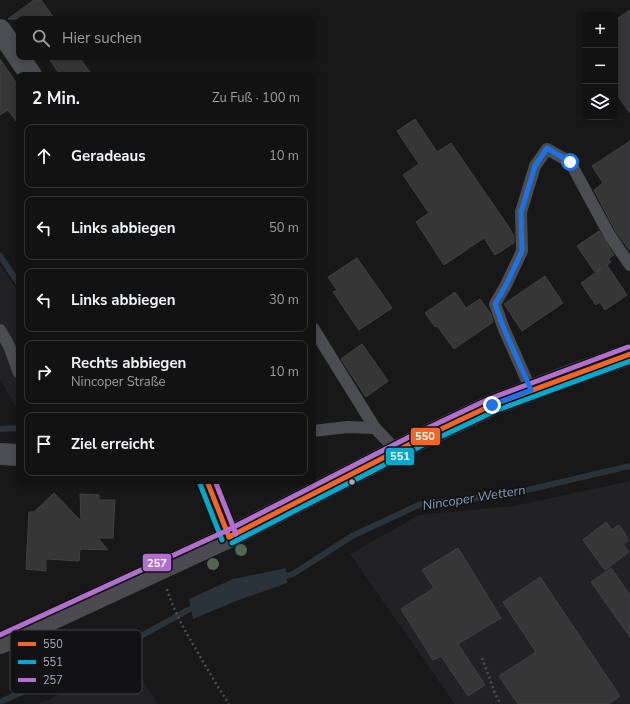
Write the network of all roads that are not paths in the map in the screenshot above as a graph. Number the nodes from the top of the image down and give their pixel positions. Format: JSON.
{"nodes":[{"id":1,"x":0,"y":30,"type":"edge"},
{"id":2,"x":16,"y":53,"type":"edge"},
{"id":3,"x":21,"y":60,"type":"edge"},
{"id":4,"x":29,"y":72,"type":"edge"},
{"id":5,"x":630,"y":265,"type":"edge"},
{"id":6,"x":0,"y":330,"type":"edge"},
{"id":7,"x":316,"y":333,"type":"edge"},
{"id":8,"x":630,"y":354,"type":"edge"},
{"id":9,"x":16,"y":366,"type":"edge"},
{"id":10,"x":531,"y":390,"type":"junction"},
{"id":11,"x":375,"y":428,"type":"junction"},
{"id":12,"x":316,"y":431,"type":"edge"},
{"id":13,"x":397,"y":451,"type":"junction"},
{"id":14,"x":0,"y":454,"type":"edge"},
{"id":15,"x":16,"y":455,"type":"edge"},
{"id":16,"x":207,"y":484,"type":"edge"},
{"id":17,"x":230,"y":537,"type":"junction"},
{"id":18,"x":28,"y":630,"type":"edge"},
{"id":19,"x":10,"y":638,"type":"edge"},
{"id":20,"x":0,"y":643,"type":"edge"}],
"edges":[{"from":1,"to":2,"type":"street"},
{"from":3,"to":4,"type":"street"},
{"from":5,"to":10,"type":"lane"},
{"from":6,"to":9,"type":"lane"},
{"from":7,"to":11,"type":"lane"},
{"from":8,"to":10,"type":"main road"},
{"from":10,"to":13,"type":"main road"},
{"from":11,"to":12,"type":"lane"},
{"from":11,"to":13,"type":"lane"},
{"from":13,"to":17,"type":"main road"},
{"from":14,"to":15,"type":"street"},
{"from":16,"to":17,"type":"street"},
{"from":17,"to":18,"type":"main road"},
{"from":19,"to":20,"type":"main road"}]}
